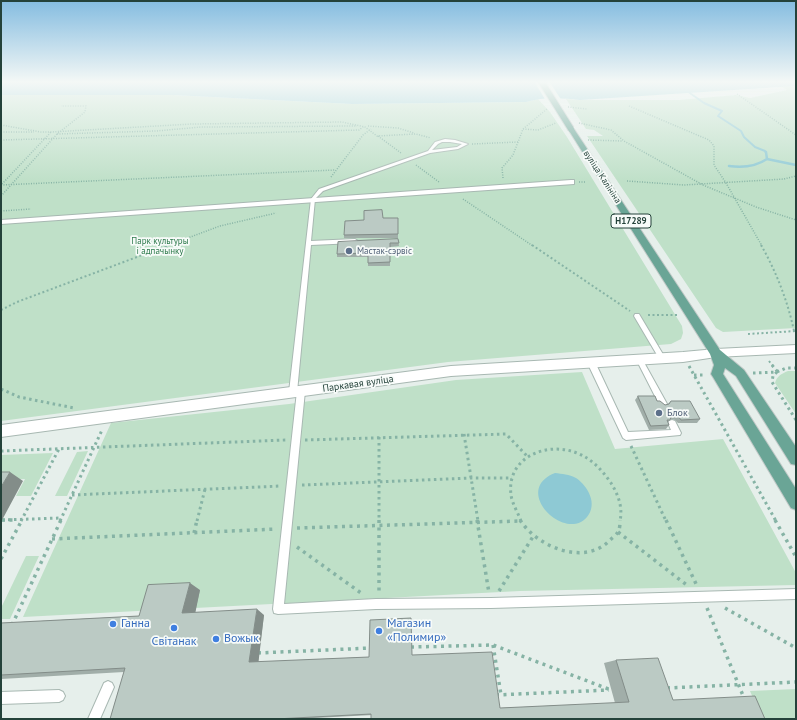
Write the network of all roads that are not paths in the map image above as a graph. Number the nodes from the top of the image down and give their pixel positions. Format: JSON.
{"nodes":[{"id":1,"x":562,"y":115,"type":"edge"},
{"id":2,"x":430,"y":152,"type":"junction"},
{"id":3,"x":570,"y":182,"type":"dead end"},
{"id":4,"x":313,"y":199,"type":"junction"},
{"id":5,"x":1,"y":222,"type":"edge"},
{"id":6,"x":365,"y":241,"type":"edge"},
{"id":7,"x":310,"y":243,"type":"junction"},
{"id":8,"x":637,"y":316,"type":"dead end"},
{"id":9,"x":796,"y":349,"type":"edge"},
{"id":10,"x":716,"y":353,"type":"junction"},
{"id":11,"x":662,"y":358,"type":"junction"},
{"id":12,"x":639,"y":359,"type":"junction"},
{"id":13,"x":591,"y":362,"type":"junction"},
{"id":14,"x":297,"y":392,"type":"junction"},
{"id":15,"x":663,"y":404,"type":"edge"},
{"id":16,"x":672,"y":423,"type":"edge"},
{"id":17,"x":1,"y":431,"type":"edge"},
{"id":18,"x":796,"y":459,"type":"edge"},
{"id":19,"x":796,"y":503,"type":"edge"},
{"id":20,"x":796,"y":594,"type":"edge"},
{"id":21,"x":108,"y":687,"type":"dead end"},
{"id":22,"x":59,"y":696,"type":"dead end"},
{"id":23,"x":1,"y":698,"type":"edge"},
{"id":24,"x":94,"y":719,"type":"edge"}],
"edges":[{"from":1,"to":10,"type":"main road","name":"вуліца Калініна","number":"Н17289","bridge":true},
{"from":2,"to":2,"type":"lane"},
{"from":2,"to":4,"type":"lane"},
{"from":3,"to":4,"type":"street"},
{"from":4,"to":5,"type":"street"},
{"from":4,"to":7,"type":"lane"},
{"from":6,"to":7,"type":"lane"},
{"from":7,"to":14,"type":"lane"},
{"from":8,"to":11,"type":"lane"},
{"from":9,"to":10,"type":"street","name":"Паркавая вуліца"},
{"from":10,"to":11,"type":"street","name":"Паркавая вуліца"},
{"from":10,"to":18,"type":"main road","name":"вуліца Калініна","number":"Н17289"},
{"from":10,"to":19,"type":"main road","name":"вуліца Калініна","number":"Н17289"},
{"from":11,"to":12,"type":"street","name":"Паркавая вуліца"},
{"from":12,"to":13,"type":"street","name":"Паркавая вуліца"},
{"from":12,"to":15,"type":"lane"},
{"from":13,"to":14,"type":"street","name":"Паркавая вуліца"},
{"from":13,"to":16,"type":"lane"},
{"from":14,"to":17,"type":"street","name":"Паркавая вуліца"},
{"from":14,"to":20,"type":"lane"},
{"from":21,"to":24,"type":"lane"},
{"from":22,"to":23,"type":"lane"}]}
